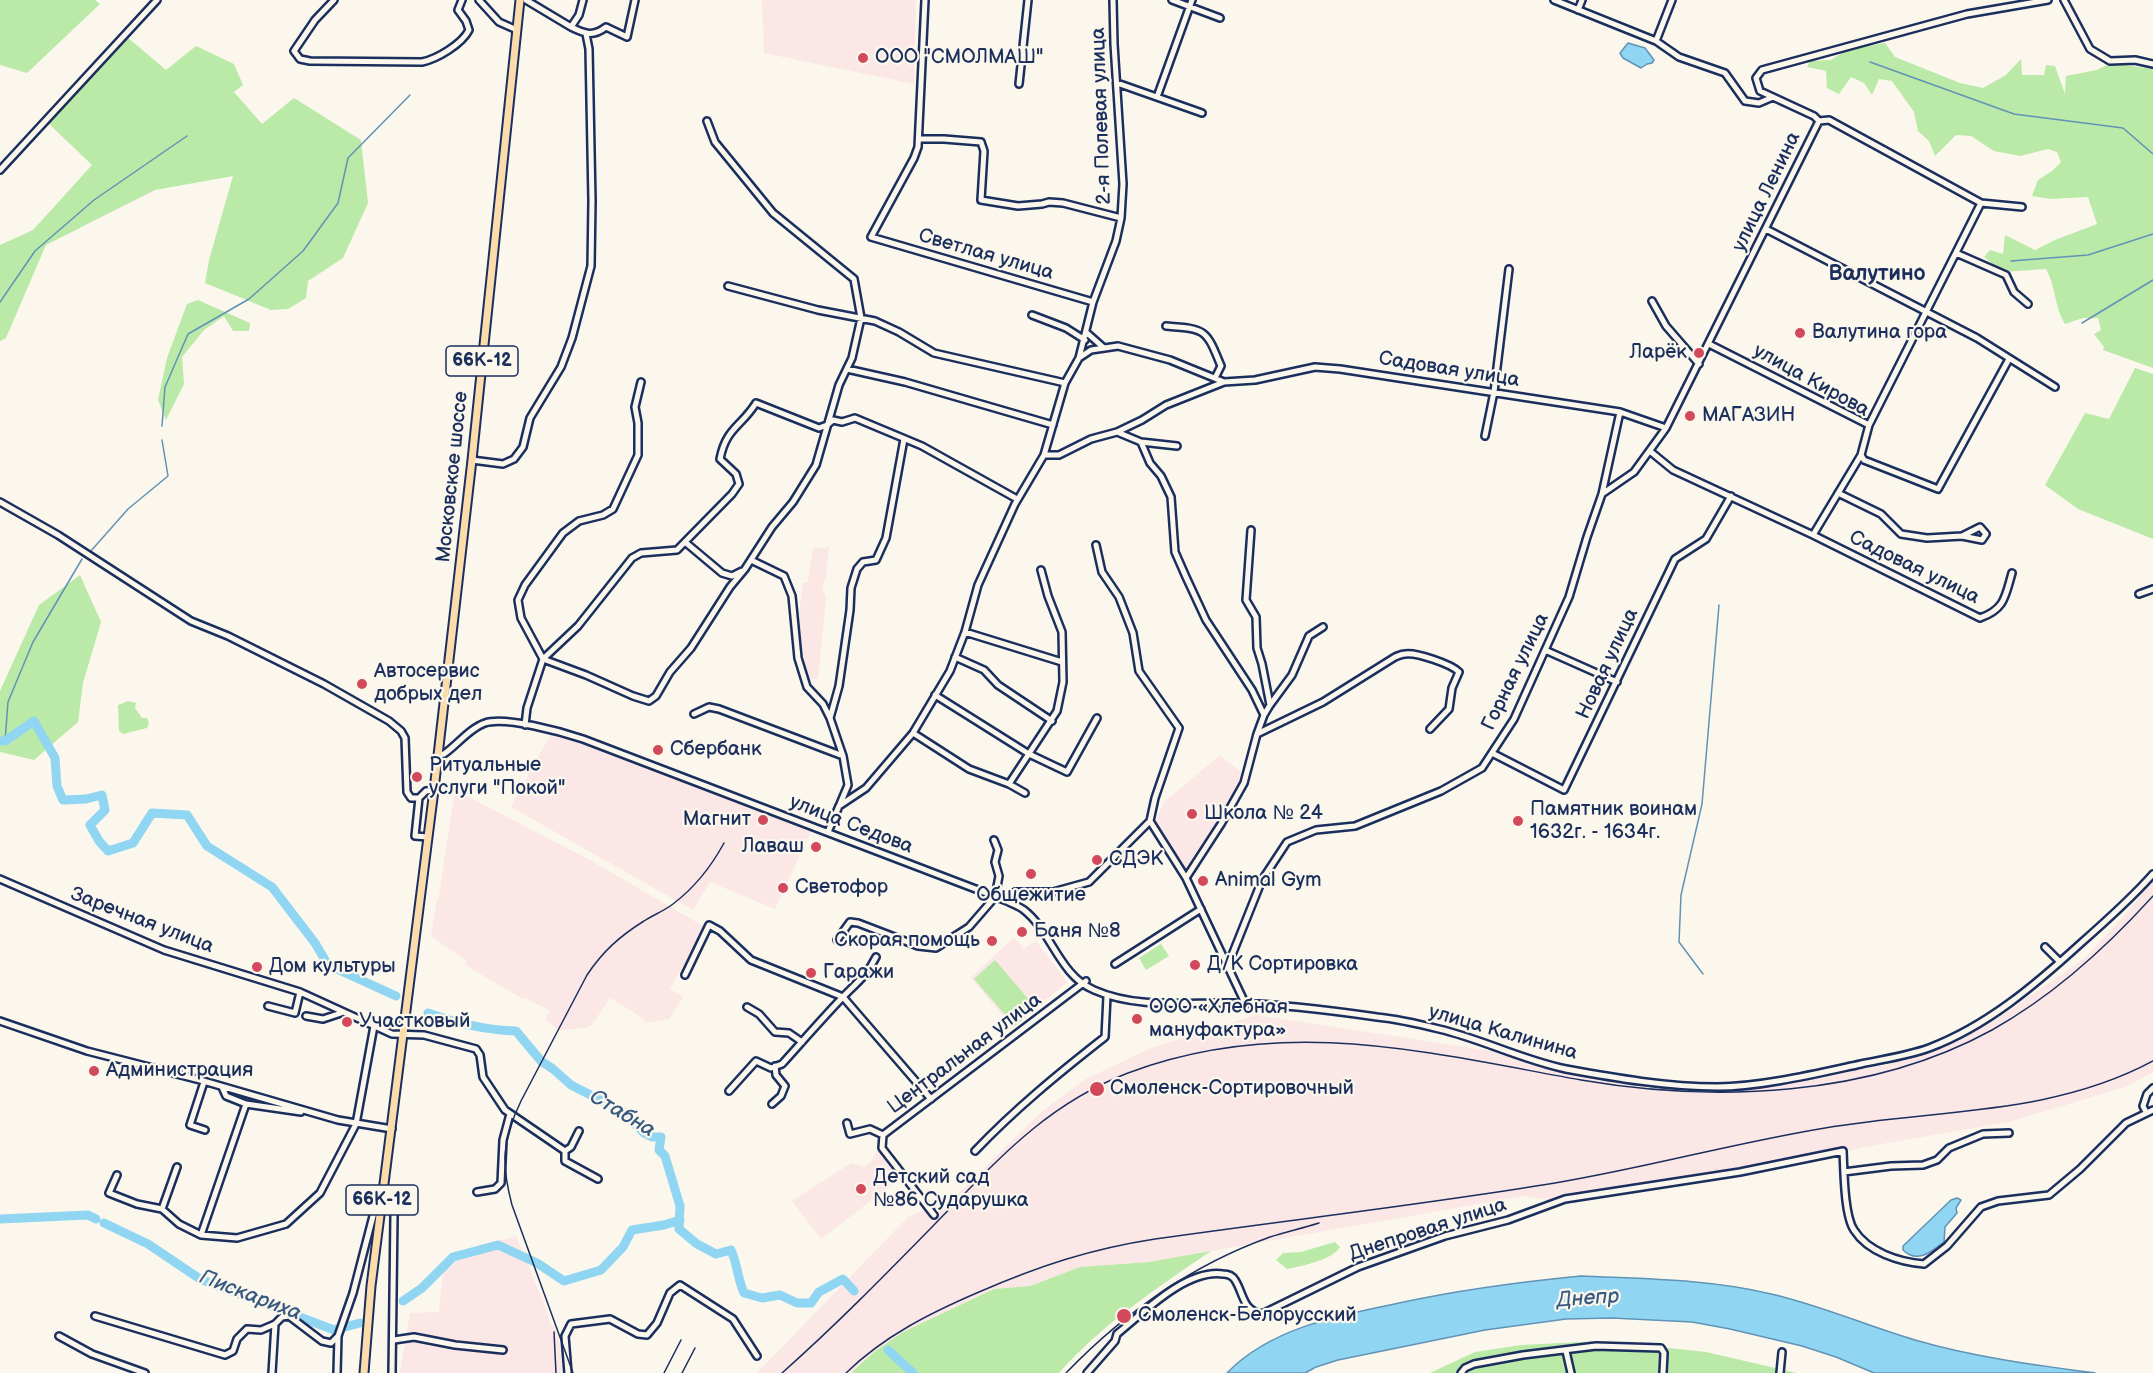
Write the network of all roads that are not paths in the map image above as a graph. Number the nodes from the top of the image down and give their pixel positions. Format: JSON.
{"nodes":[{"id":1,"x":157,"y":0,"type":"edge"},
{"id":2,"x":334,"y":0,"type":"edge"},
{"id":3,"x":462,"y":0,"type":"edge"},
{"id":4,"x":479,"y":0,"type":"edge"},
{"id":5,"x":520,"y":0,"type":"edge"},
{"id":6,"x":526,"y":0,"type":"edge"},
{"id":7,"x":583,"y":0,"type":"edge"},
{"id":8,"x":635,"y":0,"type":"edge"},
{"id":9,"x":925,"y":0,"type":"edge"},
{"id":10,"x":1028,"y":0,"type":"edge"},
{"id":11,"x":1113,"y":0,"type":"edge"},
{"id":12,"x":1172,"y":0,"type":"edge"},
{"id":13,"x":1192,"y":0,"type":"edge"},
{"id":14,"x":1554,"y":0,"type":"edge"},
{"id":15,"x":1582,"y":0,"type":"edge"},
{"id":16,"x":1672,"y":0,"type":"edge"},
{"id":17,"x":2048,"y":0,"type":"edge"},
{"id":18,"x":2064,"y":0,"type":"edge"},
{"id":19,"x":1190,"y":7,"type":"junction"},
{"id":20,"x":1578,"y":10,"type":"junction"},
{"id":21,"x":1220,"y":18,"type":"dead end"},
{"id":22,"x":572,"y":27,"type":"junction"},
{"id":23,"x":517,"y":30,"type":"junction"},
{"id":24,"x":586,"y":34,"type":"junction"},
{"id":25,"x":1656,"y":41,"type":"junction"},
{"id":26,"x":2153,"y":64,"type":"edge"},
{"id":27,"x":1117,"y":83,"type":"junction"},
{"id":28,"x":1019,"y":84,"type":"dead end"},
{"id":29,"x":1157,"y":96,"type":"junction"},
{"id":30,"x":1773,"y":97,"type":"junction"},
{"id":31,"x":1202,"y":113,"type":"dead end"},
{"id":32,"x":707,"y":121,"type":"dead end"},
{"id":33,"x":1819,"y":121,"type":"junction"},
{"id":34,"x":919,"y":140,"type":"junction"},
{"id":35,"x":0,"y":170,"type":"edge"},
{"id":36,"x":1981,"y":203,"type":"junction"},
{"id":37,"x":2022,"y":207,"type":"dead end"},
{"id":38,"x":1121,"y":218,"type":"junction"},
{"id":39,"x":1766,"y":229,"type":"junction"},
{"id":40,"x":1956,"y":253,"type":"junction"},
{"id":41,"x":1509,"y":269,"type":"dead end"},
{"id":42,"x":728,"y":286,"type":"dead end"},
{"id":43,"x":1652,"y":301,"type":"dead end"},
{"id":44,"x":1093,"y":303,"type":"junction"},
{"id":45,"x":2028,"y":304,"type":"dead end"},
{"id":46,"x":1926,"y":311,"type":"junction"},
{"id":47,"x":1032,"y":315,"type":"dead end"},
{"id":48,"x":861,"y":318,"type":"junction"},
{"id":49,"x":1166,"y":326,"type":"dead end"},
{"id":50,"x":1087,"y":333,"type":"junction"},
{"id":51,"x":1084,"y":340,"type":"junction"},
{"id":52,"x":1709,"y":344,"type":"junction"},
{"id":53,"x":1104,"y":348,"type":"junction"},
{"id":54,"x":1079,"y":358,"type":"junction"},
{"id":55,"x":2009,"y":359,"type":"junction"},
{"id":56,"x":1699,"y":364,"type":"junction"},
{"id":57,"x":847,"y":369,"type":"junction"},
{"id":58,"x":1215,"y":378,"type":"junction"},
{"id":59,"x":641,"y":382,"type":"dead end"},
{"id":60,"x":1224,"y":382,"type":"junction"},
{"id":61,"x":1065,"y":383,"type":"junction"},
{"id":62,"x":2055,"y":387,"type":"dead end"},
{"id":63,"x":1494,"y":392,"type":"junction"},
{"id":64,"x":1620,"y":412,"type":"junction"},
{"id":65,"x":827,"y":425,"type":"junction"},
{"id":66,"x":1053,"y":425,"type":"junction"},
{"id":67,"x":1869,"y":425,"type":"junction"},
{"id":68,"x":1666,"y":428,"type":"junction"},
{"id":69,"x":1117,"y":432,"type":"junction"},
{"id":70,"x":1485,"y":436,"type":"dead end"},
{"id":71,"x":903,"y":439,"type":"junction"},
{"id":72,"x":1141,"y":441,"type":"junction"},
{"id":73,"x":1176,"y":446,"type":"dead end"},
{"id":74,"x":1651,"y":452,"type":"junction"},
{"id":75,"x":1044,"y":455,"type":"junction"},
{"id":76,"x":1860,"y":459,"type":"junction"},
{"id":77,"x":472,"y":460,"type":"junction"},
{"id":78,"x":1838,"y":493,"type":"junction"},
{"id":79,"x":1602,"y":494,"type":"junction"},
{"id":80,"x":1731,"y":496,"type":"junction"},
{"id":81,"x":1017,"y":499,"type":"junction"},
{"id":82,"x":0,"y":502,"type":"edge"},
{"id":83,"x":1251,"y":530,"type":"dead end"},
{"id":84,"x":1813,"y":535,"type":"junction"},
{"id":85,"x":1962,"y":536,"type":"dead end"},
{"id":86,"x":685,"y":542,"type":"junction"},
{"id":87,"x":1096,"y":545,"type":"dead end"},
{"id":88,"x":751,"y":560,"type":"junction"},
{"id":89,"x":745,"y":569,"type":"junction"},
{"id":90,"x":1041,"y":570,"type":"dead end"},
{"id":91,"x":2012,"y":573,"type":"dead end"},
{"id":92,"x":2153,"y":589,"type":"edge"},
{"id":93,"x":2139,"y":594,"type":"dead end"},
{"id":94,"x":1323,"y":627,"type":"dead end"},
{"id":95,"x":965,"y":632,"type":"junction"},
{"id":96,"x":1545,"y":650,"type":"junction"},
{"id":97,"x":955,"y":657,"type":"junction"},
{"id":98,"x":543,"y":659,"type":"junction"},
{"id":99,"x":1062,"y":662,"type":"junction"},
{"id":100,"x":1617,"y":682,"type":"junction"},
{"id":101,"x":934,"y":695,"type":"junction"},
{"id":102,"x":1270,"y":705,"type":"junction"},
{"id":103,"x":694,"y":714,"type":"dead end"},
{"id":104,"x":1264,"y":715,"type":"junction"},
{"id":105,"x":830,"y":718,"type":"junction"},
{"id":106,"x":1097,"y":718,"type":"dead end"},
{"id":107,"x":1052,"y":721,"type":"junction"},
{"id":108,"x":525,"y":725,"type":"junction"},
{"id":109,"x":1430,"y":729,"type":"dead end"},
{"id":110,"x":914,"y":733,"type":"junction"},
{"id":111,"x":1257,"y":734,"type":"junction"},
{"id":112,"x":1029,"y":754,"type":"junction"},
{"id":113,"x":1494,"y":754,"type":"junction"},
{"id":114,"x":438,"y":755,"type":"junction"},
{"id":115,"x":843,"y":756,"type":"junction"},
{"id":116,"x":1009,"y":784,"type":"junction"},
{"id":117,"x":434,"y":790,"type":"junction"},
{"id":118,"x":1025,"y":793,"type":"dead end"},
{"id":119,"x":419,"y":798,"type":"junction"},
{"id":120,"x":839,"y":806,"type":"junction"},
{"id":121,"x":1150,"y":821,"type":"junction"},
{"id":122,"x":828,"y":832,"type":"junction"},
{"id":123,"x":428,"y":837,"type":"junction"},
{"id":124,"x":994,"y":840,"type":"dead end"},
{"id":125,"x":2153,"y":874,"type":"edge"},
{"id":126,"x":1186,"y":878,"type":"junction"},
{"id":127,"x":0,"y":879,"type":"edge"},
{"id":128,"x":996,"y":897,"type":"junction"},
{"id":129,"x":1007,"y":901,"type":"junction"},
{"id":130,"x":1201,"y":909,"type":"junction"},
{"id":131,"x":837,"y":940,"type":"dead end"},
{"id":132,"x":2044,"y":947,"type":"dead end"},
{"id":133,"x":876,"y":957,"type":"dead end"},
{"id":134,"x":2060,"y":962,"type":"junction"},
{"id":135,"x":1115,"y":964,"type":"dead end"},
{"id":136,"x":1228,"y":965,"type":"junction"},
{"id":137,"x":685,"y":975,"type":"dead end"},
{"id":138,"x":1084,"y":982,"type":"junction"},
{"id":139,"x":300,"y":992,"type":"junction"},
{"id":140,"x":1107,"y":996,"type":"junction"},
{"id":141,"x":843,"y":998,"type":"junction"},
{"id":142,"x":1230,"y":1003,"type":"joint"},
{"id":143,"x":1245,"y":1004,"type":"junction"},
{"id":144,"x":268,"y":1006,"type":"dead end"},
{"id":145,"x":747,"y":1007,"type":"dead end"},
{"id":146,"x":344,"y":1012,"type":"junction"},
{"id":147,"x":306,"y":1016,"type":"dead end"},
{"id":148,"x":0,"y":1021,"type":"edge"},
{"id":149,"x":374,"y":1026,"type":"junction"},
{"id":150,"x":404,"y":1031,"type":"junction"},
{"id":151,"x":801,"y":1042,"type":"junction"},
{"id":152,"x":775,"y":1066,"type":"junction"},
{"id":153,"x":204,"y":1082,"type":"junction"},
{"id":154,"x":222,"y":1087,"type":"junction"},
{"id":155,"x":2153,"y":1088,"type":"edge"},
{"id":156,"x":729,"y":1091,"type":"dead end"},
{"id":157,"x":931,"y":1099,"type":"junction"},
{"id":158,"x":246,"y":1104,"type":"junction"},
{"id":159,"x":772,"y":1104,"type":"dead end"},
{"id":160,"x":2153,"y":1110,"type":"edge"},
{"id":161,"x":305,"y":1111,"type":"junction"},
{"id":162,"x":2146,"y":1112,"type":"junction"},
{"id":163,"x":510,"y":1114,"type":"junction"},
{"id":164,"x":847,"y":1123,"type":"dead end"},
{"id":165,"x":356,"y":1124,"type":"junction"},
{"id":166,"x":392,"y":1129,"type":"junction"},
{"id":167,"x":205,"y":1130,"type":"dead end"},
{"id":168,"x":579,"y":1131,"type":"dead end"},
{"id":169,"x":2009,"y":1133,"type":"dead end"},
{"id":170,"x":883,"y":1135,"type":"junction"},
{"id":171,"x":565,"y":1151,"type":"junction"},
{"id":172,"x":975,"y":1151,"type":"dead end"},
{"id":173,"x":177,"y":1167,"type":"dead end"},
{"id":174,"x":1844,"y":1172,"type":"junction"},
{"id":175,"x":117,"y":1175,"type":"dead end"},
{"id":176,"x":598,"y":1179,"type":"dead end"},
{"id":177,"x":477,"y":1192,"type":"dead end"},
{"id":178,"x":382,"y":1200,"type":"junction"},
{"id":179,"x":162,"y":1209,"type":"junction"},
{"id":180,"x":934,"y":1215,"type":"dead end"},
{"id":181,"x":201,"y":1235,"type":"junction"},
{"id":182,"x":95,"y":1316,"type":"dead end"},
{"id":183,"x":275,"y":1324,"type":"junction"},
{"id":184,"x":59,"y":1336,"type":"dead end"},
{"id":185,"x":338,"y":1336,"type":"junction"},
{"id":186,"x":394,"y":1340,"type":"junction"},
{"id":187,"x":502,"y":1350,"type":"dead end"},
{"id":188,"x":1566,"y":1351,"type":"junction"},
{"id":189,"x":1782,"y":1352,"type":"dead end"},
{"id":190,"x":757,"y":1356,"type":"dead end"},
{"id":191,"x":145,"y":1373,"type":"edge"},
{"id":192,"x":272,"y":1373,"type":"edge"},
{"id":193,"x":337,"y":1373,"type":"edge"},
{"id":194,"x":364,"y":1373,"type":"edge"},
{"id":195,"x":392,"y":1373,"type":"edge"},
{"id":196,"x":568,"y":1373,"type":"edge"},
{"id":197,"x":1087,"y":1373,"type":"edge"},
{"id":198,"x":1461,"y":1373,"type":"edge"},
{"id":199,"x":1571,"y":1373,"type":"edge"},
{"id":200,"x":1663,"y":1373,"type":"edge"},
{"id":201,"x":1780,"y":1373,"type":"edge"}],
"edges":[{"from":1,"to":35,"type":"street"},
{"from":2,"to":3,"type":"street"},
{"from":4,"to":23,"type":"street"},
{"from":5,"to":23,"type":"main road","name":"Московское шоссе","number":"66К-12"},
{"from":6,"to":22,"type":"street"},
{"from":7,"to":22,"type":"street"},
{"from":8,"to":24,"type":"street"},
{"from":9,"to":34,"type":"street"},
{"from":10,"to":28,"type":"street"},
{"from":11,"to":27,"type":"street","name":"2-я Полевая улица"},
{"from":12,"to":19,"type":"street"},
{"from":13,"to":19,"type":"street"},
{"from":14,"to":20,"type":"street"},
{"from":15,"to":20,"type":"street"},
{"from":16,"to":25,"type":"street"},
{"from":17,"to":30,"type":"street","name":"улица Ленина"},
{"from":18,"to":26,"type":"street"},
{"from":19,"to":21,"type":"street"},
{"from":19,"to":29,"type":"street"},
{"from":20,"to":25,"type":"street"},
{"from":22,"to":24,"type":"street"},
{"from":23,"to":77,"type":"main road","name":"Московское шоссе","number":"66К-12"},
{"from":24,"to":77,"type":"street"},
{"from":25,"to":30,"type":"street"},
{"from":27,"to":29,"type":"street"},
{"from":27,"to":38,"type":"street","name":"2-я Полевая улица"},
{"from":29,"to":31,"type":"street"},
{"from":30,"to":33,"type":"street","name":"улица Ленина"},
{"from":32,"to":48,"type":"street"},
{"from":33,"to":36,"type":"street"},
{"from":33,"to":39,"type":"street","name":"улица Ленина"},
{"from":34,"to":38,"type":"street"},
{"from":34,"to":44,"type":"street","name":"Светлая улица"},
{"from":36,"to":37,"type":"street"},
{"from":36,"to":40,"type":"street"},
{"from":38,"to":44,"type":"street","name":"2-я Полевая улица"},
{"from":39,"to":46,"type":"street"},
{"from":39,"to":52,"type":"street","name":"улица Ленина"},
{"from":40,"to":45,"type":"street"},
{"from":40,"to":46,"type":"street"},
{"from":41,"to":63,"type":"street"},
{"from":42,"to":48,"type":"street"},
{"from":43,"to":56,"type":"street"},
{"from":44,"to":50,"type":"street","name":"2-я Полевая улица"},
{"from":46,"to":55,"type":"street"},
{"from":46,"to":67,"type":"street"},
{"from":47,"to":51,"type":"street"},
{"from":48,"to":57,"type":"street"},
{"from":48,"to":61,"type":"street"},
{"from":49,"to":58,"type":"street"},
{"from":50,"to":51,"type":"street","name":"2-я Полевая улица"},
{"from":50,"to":53,"type":"street"},
{"from":51,"to":54,"type":"street","name":"2-я Полевая улица"},
{"from":52,"to":56,"type":"street","name":"улица Ленина"},
{"from":52,"to":67,"type":"street","name":"улица Кирова"},
{"from":53,"to":54,"type":"street","name":"Садовая улица"},
{"from":53,"to":58,"type":"street","name":"Садовая улица"},
{"from":54,"to":61,"type":"street","name":"2-я Полевая улица"},
{"from":55,"to":62,"type":"street"},
{"from":55,"to":76,"type":"street"},
{"from":56,"to":68,"type":"street","name":"улица Ленина"},
{"from":57,"to":65,"type":"street"},
{"from":57,"to":66,"type":"street"},
{"from":58,"to":60,"type":"street","name":"Садовая улица"},
{"from":59,"to":98,"type":"street"},
{"from":60,"to":63,"type":"street","name":"Садовая улица"},
{"from":60,"to":69,"type":"street","name":"Садовая улица"},
{"from":61,"to":66,"type":"street","name":"2-я Полевая улица"},
{"from":63,"to":64,"type":"street","name":"Садовая улица"},
{"from":63,"to":70,"type":"street"},
{"from":64,"to":68,"type":"street","name":"Садовая улица"},
{"from":64,"to":79,"type":"street","name":"Горная улица"},
{"from":65,"to":71,"type":"street"},
{"from":65,"to":86,"type":"street"},
{"from":65,"to":88,"type":"street"},
{"from":66,"to":75,"type":"street","name":"2-я Полевая улица"},
{"from":67,"to":76,"type":"street","name":"улица Кирова"},
{"from":68,"to":74,"type":"street","name":"улица Ленина"},
{"from":69,"to":72,"type":"street"},
{"from":69,"to":75,"type":"street","name":"Садовая улица"},
{"from":71,"to":81,"type":"street"},
{"from":71,"to":105,"type":"street"},
{"from":72,"to":73,"type":"street"},
{"from":72,"to":104,"type":"street"},
{"from":74,"to":79,"type":"street","name":"улица Ленина"},
{"from":74,"to":80,"type":"street","name":"Садовая улица"},
{"from":75,"to":81,"type":"street","name":"2-я Полевая улица"},
{"from":76,"to":78,"type":"street","name":"улица Кирова"},
{"from":77,"to":114,"type":"main road","name":"Московское шоссе","number":"66К-12"},
{"from":78,"to":84,"type":"street"},
{"from":78,"to":85,"type":"street","name":"Садовая улица"},
{"from":79,"to":96,"type":"street","name":"Горная улица"},
{"from":80,"to":84,"type":"street","name":"Садовая улица"},
{"from":80,"to":100,"type":"street","name":"Новая улица"},
{"from":81,"to":95,"type":"street","name":"2-я Полевая улица"},
{"from":82,"to":119,"type":"street"},
{"from":83,"to":102,"type":"street"},
{"from":84,"to":91,"type":"street","name":"Садовая улица"},
{"from":86,"to":89,"type":"street"},
{"from":86,"to":98,"type":"street"},
{"from":87,"to":121,"type":"street"},
{"from":88,"to":89,"type":"street"},
{"from":88,"to":105,"type":"street"},
{"from":89,"to":98,"type":"street"},
{"from":90,"to":99,"type":"street"},
{"from":92,"to":93,"type":"street"},
{"from":94,"to":102,"type":"street"},
{"from":95,"to":97,"type":"street","name":"2-я Полевая улица"},
{"from":95,"to":99,"type":"street"},
{"from":96,"to":100,"type":"street"},
{"from":96,"to":113,"type":"street","name":"Горная улица"},
{"from":97,"to":101,"type":"street","name":"2-я Полевая улица"},
{"from":97,"to":107,"type":"street"},
{"from":98,"to":108,"type":"street"},
{"from":99,"to":107,"type":"street"},
{"from":100,"to":113,"type":"street","name":"Новая улица"},
{"from":101,"to":110,"type":"street","name":"2-я Полевая улица"},
{"from":101,"to":112,"type":"street"},
{"from":102,"to":104,"type":"street"},
{"from":103,"to":115,"type":"street"},
{"from":104,"to":111,"type":"street"},
{"from":105,"to":115,"type":"street"},
{"from":106,"to":112,"type":"street"},
{"from":107,"to":112,"type":"street"},
{"from":108,"to":114,"type":"street","name":"улица Седова"},
{"from":108,"to":122,"type":"street","name":"улица Седова"},
{"from":109,"to":111,"type":"street"},
{"from":110,"to":116,"type":"street"},
{"from":110,"to":120,"type":"street","name":"2-я Полевая улица"},
{"from":111,"to":126,"type":"street"},
{"from":112,"to":116,"type":"street"},
{"from":113,"to":136,"type":"street","name":"Горная улица"},
{"from":114,"to":117,"type":"main road","name":"Московское шоссе","number":"66К-12"},
{"from":115,"to":120,"type":"street"},
{"from":116,"to":118,"type":"street"},
{"from":117,"to":119,"type":"street"},
{"from":117,"to":123,"type":"main road","name":"Московское шоссе","number":"66К-12"},
{"from":119,"to":123,"type":"street"},
{"from":120,"to":122,"type":"street"},
{"from":121,"to":126,"type":"street"},
{"from":121,"to":129,"type":"street"},
{"from":122,"to":128,"type":"street","name":"улица Седова"},
{"from":123,"to":150,"type":"main road","name":"Московское шоссе","number":"66К-12"},
{"from":124,"to":128,"type":"street"},
{"from":125,"to":134,"type":"street","name":"улица Калинина"},
{"from":126,"to":130,"type":"street"},
{"from":127,"to":139,"type":"street","name":"Заречная улица"},
{"from":128,"to":129,"type":"street","name":"улица Седова"},
{"from":128,"to":131,"type":"street"},
{"from":129,"to":138,"type":"street","name":"улица Седова"},
{"from":130,"to":135,"type":"street"},
{"from":130,"to":136,"type":"street"},
{"from":132,"to":134,"type":"street"},
{"from":133,"to":141,"type":"street"},
{"from":134,"to":143,"type":"street","name":"улица Калинина"},
{"from":136,"to":143,"type":"street"},
{"from":137,"to":141,"type":"street"},
{"from":138,"to":140,"type":"street","name":"улица Седова"},
{"from":138,"to":157,"type":"street","name":"Центральная улица"},
{"from":139,"to":144,"type":"street"},
{"from":139,"to":146,"type":"street","name":"Заречная улица"},
{"from":140,"to":142,"type":"street","name":"улица Седова"},
{"from":140,"to":172,"type":"street"},
{"from":141,"to":151,"type":"street"},
{"from":141,"to":157,"type":"street"},
{"from":142,"to":143,"type":"street","name":"улица Калинина"},
{"from":145,"to":151,"type":"street"},
{"from":146,"to":147,"type":"street"},
{"from":146,"to":149,"type":"street","name":"Заречная улица"},
{"from":148,"to":153,"type":"street"},
{"from":149,"to":150,"type":"street","name":"Заречная улица"},
{"from":149,"to":165,"type":"street"},
{"from":150,"to":163,"type":"street","name":"Заречная улица"},
{"from":150,"to":166,"type":"main road","number":"66К-12"},
{"from":151,"to":152,"type":"street"},
{"from":152,"to":156,"type":"street"},
{"from":152,"to":159,"type":"street"},
{"from":153,"to":154,"type":"street"},
{"from":153,"to":167,"type":"street"},
{"from":154,"to":158,"type":"street"},
{"from":154,"to":161,"type":"street"},
{"from":155,"to":162,"type":"street"},
{"from":157,"to":170,"type":"street","name":"Центральная улица"},
{"from":158,"to":161,"type":"street"},
{"from":158,"to":181,"type":"street"},
{"from":160,"to":162,"type":"street"},
{"from":161,"to":165,"type":"street"},
{"from":162,"to":174,"type":"street"},
{"from":163,"to":171,"type":"street"},
{"from":163,"to":177,"type":"street"},
{"from":164,"to":170,"type":"street"},
{"from":165,"to":166,"type":"street"},
{"from":165,"to":181,"type":"street"},
{"from":166,"to":178,"type":"main road","number":"66К-12"},
{"from":168,"to":171,"type":"street"},
{"from":169,"to":174,"type":"street"},
{"from":170,"to":180,"type":"street","name":"Центральная улица"},
{"from":171,"to":176,"type":"street"},
{"from":173,"to":179,"type":"street"},
{"from":174,"to":197,"type":"street","name":"Днепровая улица"},
{"from":175,"to":179,"type":"street"},
{"from":178,"to":185,"type":"street"},
{"from":178,"to":186,"type":"street"},
{"from":178,"to":194,"type":"main road","number":"66К-12"},
{"from":179,"to":181,"type":"street"},
{"from":182,"to":183,"type":"street"},
{"from":183,"to":185,"type":"street"},
{"from":183,"to":192,"type":"street"},
{"from":184,"to":191,"type":"street"},
{"from":185,"to":193,"type":"street"},
{"from":186,"to":187,"type":"street"},
{"from":186,"to":195,"type":"street"},
{"from":188,"to":198,"type":"street"},
{"from":188,"to":199,"type":"street"},
{"from":188,"to":200,"type":"street"},
{"from":189,"to":201,"type":"street"},
{"from":190,"to":196,"type":"street"}]}
